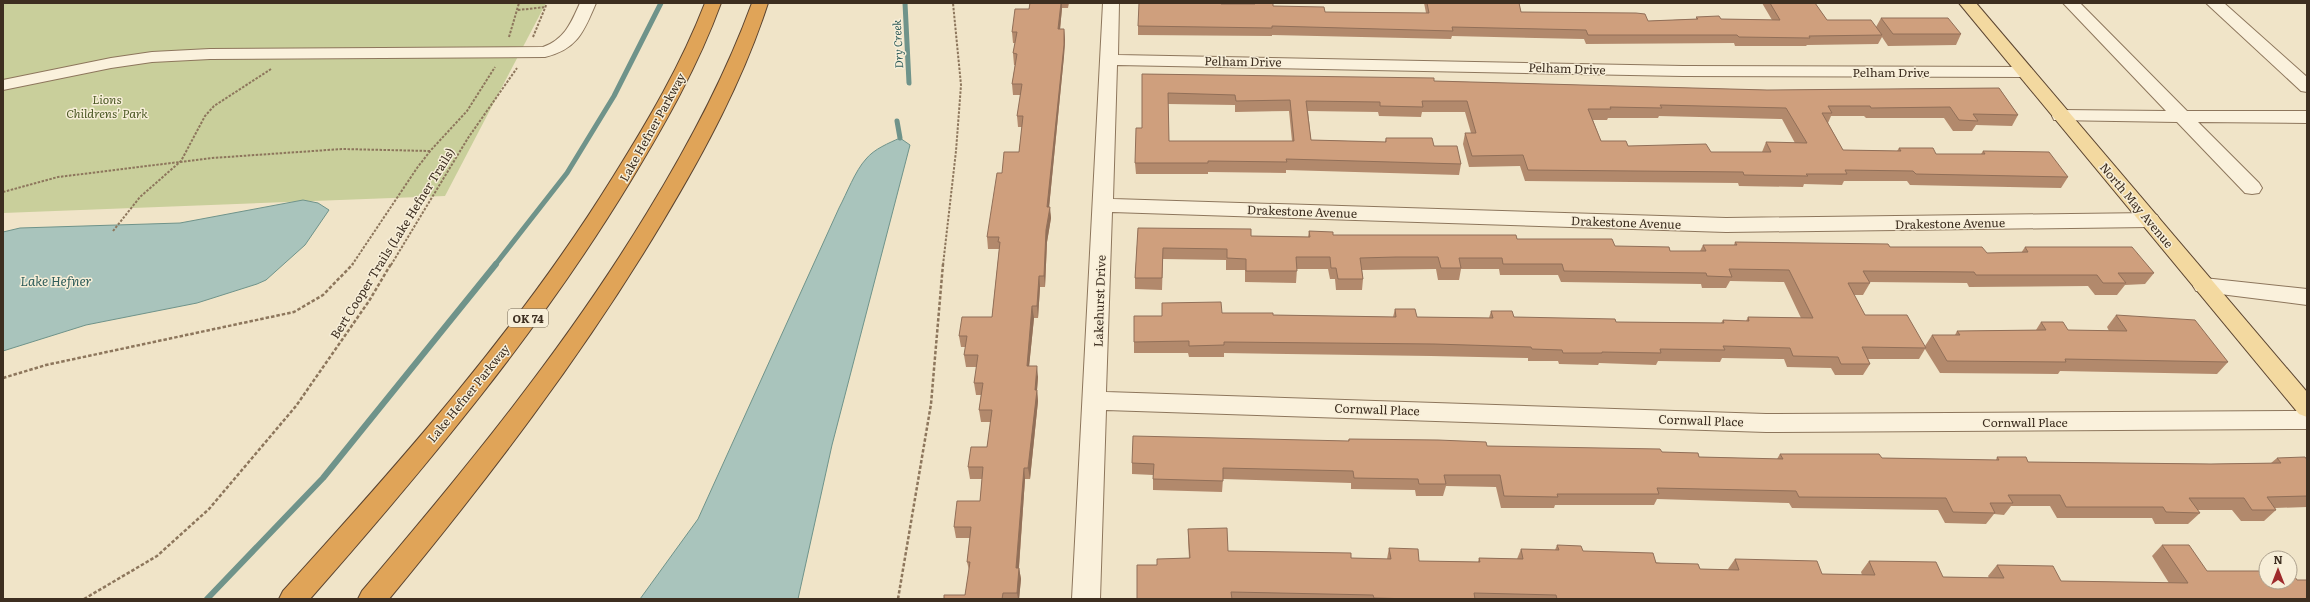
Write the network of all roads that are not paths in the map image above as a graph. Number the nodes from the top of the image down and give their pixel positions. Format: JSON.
{"nodes":[{"id":1,"x":588,"y":3,"type":"edge"},
{"id":2,"x":713,"y":3,"type":"edge"},
{"id":3,"x":760,"y":3,"type":"edge"},
{"id":4,"x":1111,"y":3,"type":"edge"},
{"id":5,"x":1967,"y":3,"type":"edge"},
{"id":6,"x":2071,"y":3,"type":"edge"},
{"id":7,"x":2214,"y":3,"type":"edge"},
{"id":8,"x":1108,"y":60,"type":"junction"},
{"id":9,"x":2025,"y":72,"type":"junction"},
{"id":10,"x":3,"y":85,"type":"edge"},
{"id":11,"x":2307,"y":87,"type":"edge"},
{"id":12,"x":2061,"y":116,"type":"junction"},
{"id":13,"x":2182,"y":116,"type":"junction"},
{"id":14,"x":2307,"y":117,"type":"edge"},
{"id":15,"x":2252,"y":188,"type":"dead end"},
{"id":16,"x":1103,"y":205,"type":"junction"},
{"id":17,"x":2150,"y":220,"type":"junction"},
{"id":18,"x":2204,"y":286,"type":"junction"},
{"id":19,"x":2307,"y":297,"type":"edge"},
{"id":20,"x":1094,"y":401,"type":"junction"},
{"id":21,"x":2307,"y":408,"type":"edge"},
{"id":22,"x":2307,"y":420,"type":"edge"},
{"id":23,"x":293,"y":599,"type":"edge"},
{"id":24,"x":372,"y":599,"type":"edge"},
{"id":25,"x":1086,"y":599,"type":"edge"}],
"edges":[{"from":1,"to":10,"type":"street"},
{"from":2,"to":23,"type":"highway","name":"Lake Hefner Parkway","number":"OK 74"},
{"from":3,"to":24,"type":"highway"},
{"from":4,"to":8,"type":"street","name":"Lakehurst Drive"},
{"from":5,"to":9,"type":"main road","name":"North May Avenue"},
{"from":6,"to":13,"type":"street"},
{"from":7,"to":11,"type":"street"},
{"from":8,"to":9,"type":"street","name":"Pelham Drive"},
{"from":8,"to":16,"type":"street","name":"Lakehurst Drive"},
{"from":9,"to":12,"type":"main road","name":"North May Avenue"},
{"from":12,"to":13,"type":"street"},
{"from":12,"to":17,"type":"main road","name":"North May Avenue"},
{"from":13,"to":14,"type":"street"},
{"from":13,"to":15,"type":"street"},
{"from":16,"to":17,"type":"street","name":"Drakestone Avenue"},
{"from":16,"to":20,"type":"street","name":"Lakehurst Drive"},
{"from":17,"to":18,"type":"main road","name":"North May Avenue"},
{"from":18,"to":19,"type":"street"},
{"from":18,"to":21,"type":"main road","name":"North May Avenue"},
{"from":20,"to":22,"type":"street","name":"Cornwall Place"},
{"from":20,"to":25,"type":"street","name":"Lakehurst Drive"}]}
